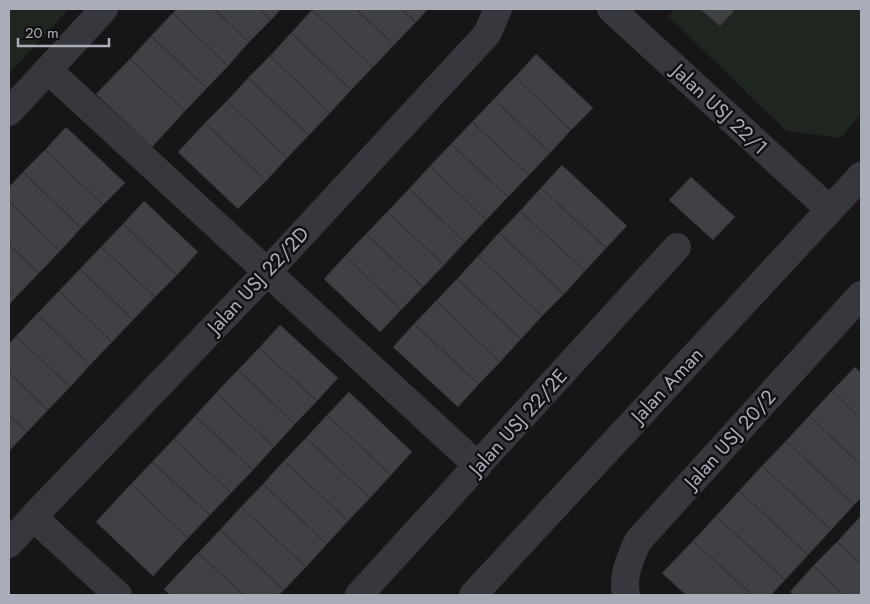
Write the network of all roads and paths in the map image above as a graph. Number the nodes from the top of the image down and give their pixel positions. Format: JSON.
{"nodes":[{"id":1,"x":104,"y":9,"type":"edge"},
{"id":2,"x":498,"y":9,"type":"edge"},
{"id":3,"x":611,"y":9,"type":"edge"},
{"id":4,"x":48,"y":70,"type":"junction"},
{"id":5,"x":9,"y":112,"type":"edge"},
{"id":6,"x":861,"y":176,"type":"edge"},
{"id":7,"x":829,"y":210,"type":"junction"},
{"id":8,"x":677,"y":247,"type":"dead end"},
{"id":9,"x":268,"y":270,"type":"junction"},
{"id":10,"x":861,"y":295,"type":"edge"},
{"id":11,"x":478,"y":466,"type":"junction"},
{"id":12,"x":33,"y":517,"type":"junction"},
{"id":13,"x":9,"y":544,"type":"edge"},
{"id":14,"x":486,"y":591,"type":"edge"},
{"id":15,"x":118,"y":595,"type":"edge"},
{"id":16,"x":359,"y":595,"type":"edge"},
{"id":17,"x":626,"y":595,"type":"edge"}],
"edges":[{"from":1,"to":4,"type":"street"},
{"from":2,"to":9,"type":"street","name":"Jalan USJ 22/2D"},
{"from":3,"to":7,"type":"street","name":"Jalan USJ 22/1"},
{"from":4,"to":5,"type":"street"},
{"from":4,"to":9,"type":"street"},
{"from":6,"to":7,"type":"street","name":"Jalan Aman"},
{"from":7,"to":14,"type":"street","name":"Jalan Aman"},
{"from":8,"to":11,"type":"street","name":"Jalan USJ 22/2E"},
{"from":9,"to":11,"type":"street"},
{"from":9,"to":12,"type":"street","name":"Jalan USJ 22/2D"},
{"from":10,"to":17,"type":"street","name":"Jalan USJ 20/2"},
{"from":11,"to":16,"type":"street","name":"Jalan USJ 22/2E"},
{"from":12,"to":13,"type":"street","name":"Jalan USJ 22/2D"},
{"from":12,"to":15,"type":"street"}]}
